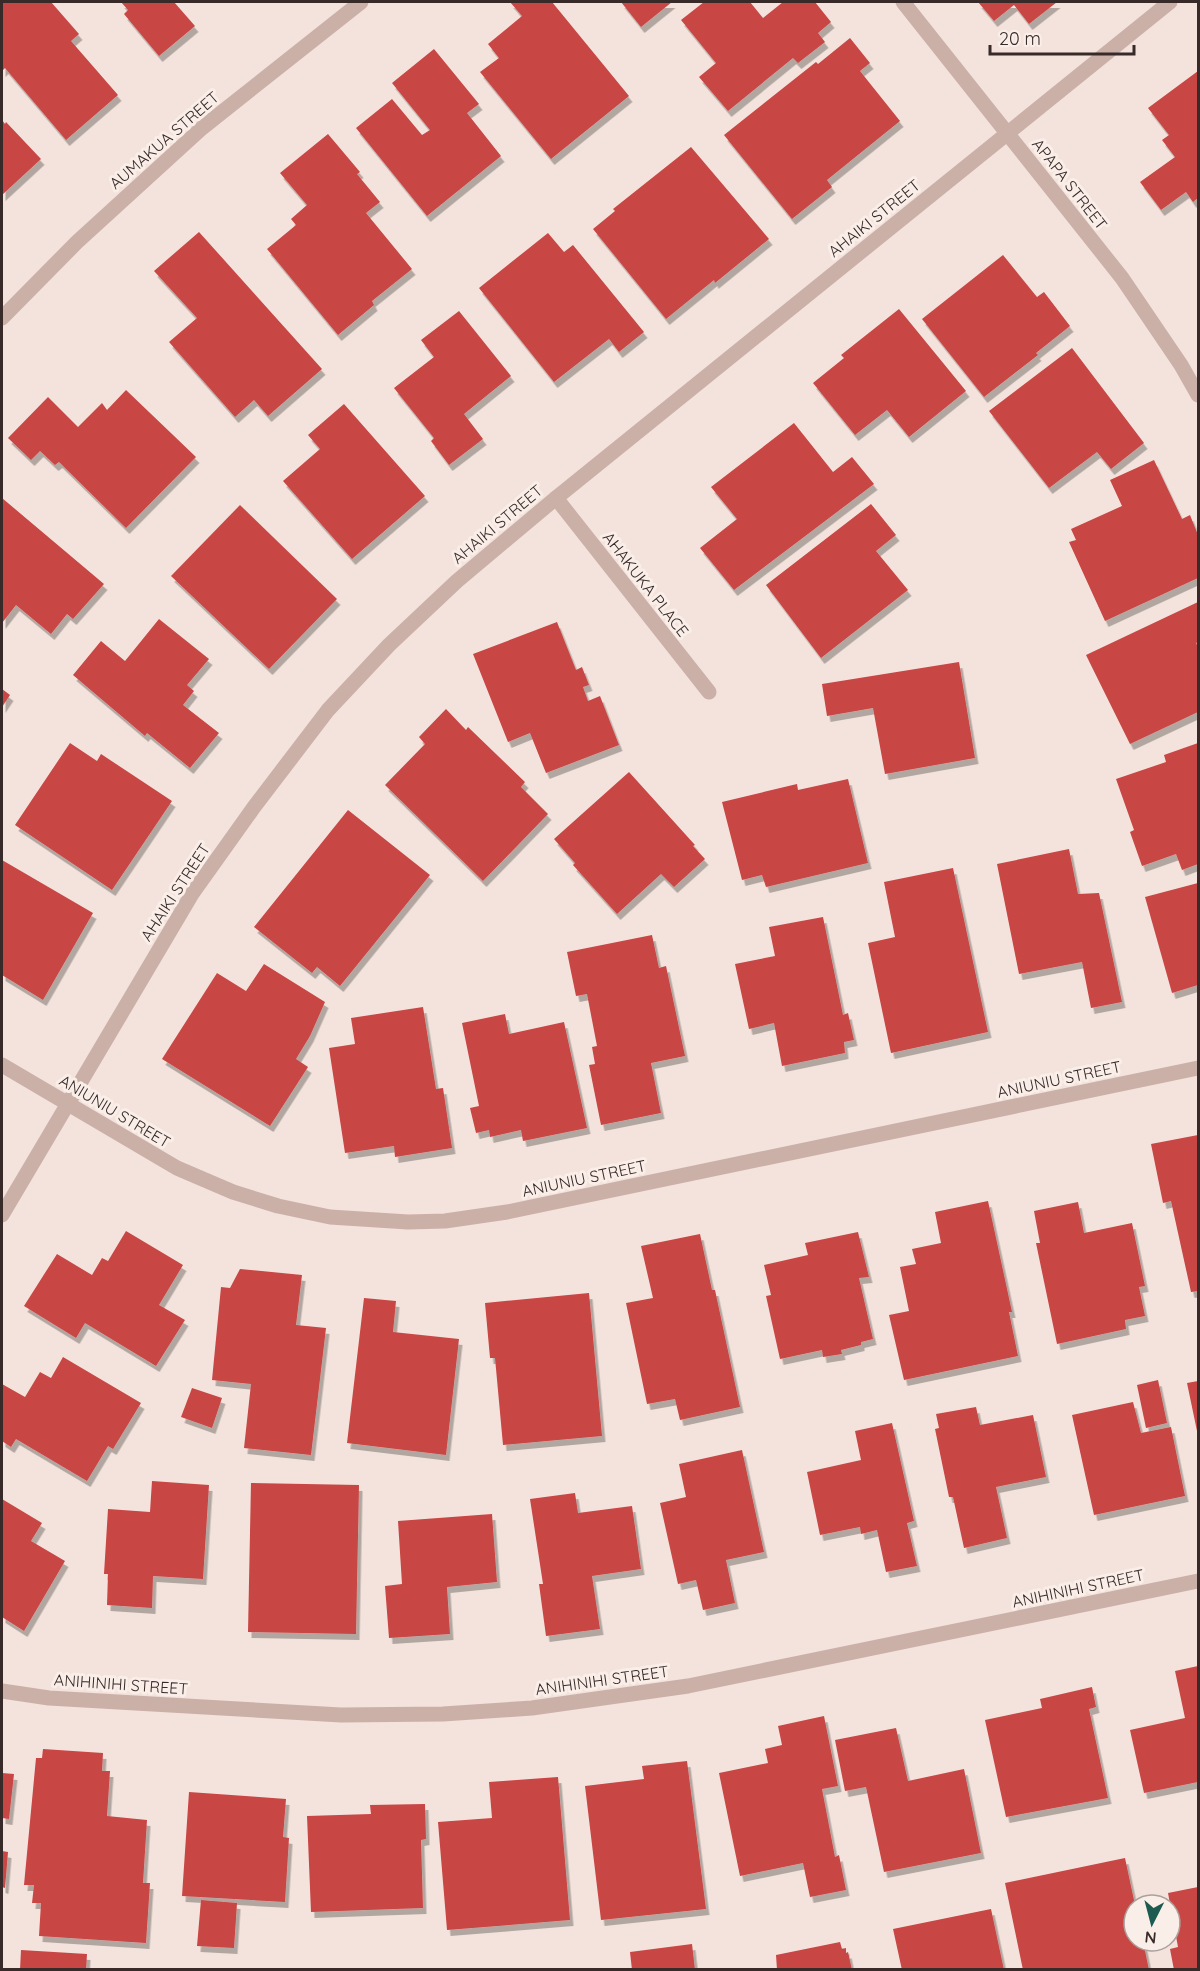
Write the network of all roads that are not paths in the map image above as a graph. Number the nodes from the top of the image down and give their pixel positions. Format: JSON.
{"nodes":[{"id":1,"x":361,"y":2,"type":"edge"},
{"id":2,"x":903,"y":2,"type":"edge"},
{"id":3,"x":1170,"y":2,"type":"edge"},
{"id":4,"x":1007,"y":133,"type":"junction"},
{"id":5,"x":2,"y":318,"type":"edge"},
{"id":6,"x":1198,"y":395,"type":"edge"},
{"id":7,"x":556,"y":498,"type":"junction"},
{"id":8,"x":709,"y":692,"type":"dead end"},
{"id":9,"x":2,"y":1065,"type":"edge"},
{"id":10,"x":1198,"y":1068,"type":"edge"},
{"id":11,"x":68,"y":1104,"type":"junction"},
{"id":12,"x":2,"y":1215,"type":"edge"},
{"id":13,"x":1198,"y":1581,"type":"edge"},
{"id":14,"x":2,"y":1691,"type":"edge"}],
"edges":[{"from":1,"to":5,"type":"street","name":"AUMAKUA STREET"},
{"from":2,"to":4,"type":"street","name":"APAPA STREET"},
{"from":3,"to":4,"type":"street","name":"AHAIKI STREET"},
{"from":4,"to":6,"type":"street","name":"APAPA STREET"},
{"from":4,"to":7,"type":"street","name":"AHAIKI STREET"},
{"from":7,"to":8,"type":"street","name":"AHAKUKA PLACE"},
{"from":7,"to":11,"type":"street","name":"AHAIKI STREET"},
{"from":9,"to":11,"type":"street","name":"ANIUNIU STREET"},
{"from":10,"to":11,"type":"street","name":"ANIUNIU STREET"},
{"from":11,"to":12,"type":"street","name":"AHAIKI STREET"},
{"from":13,"to":14,"type":"street","name":"ANIHINIHI STREET"}]}
